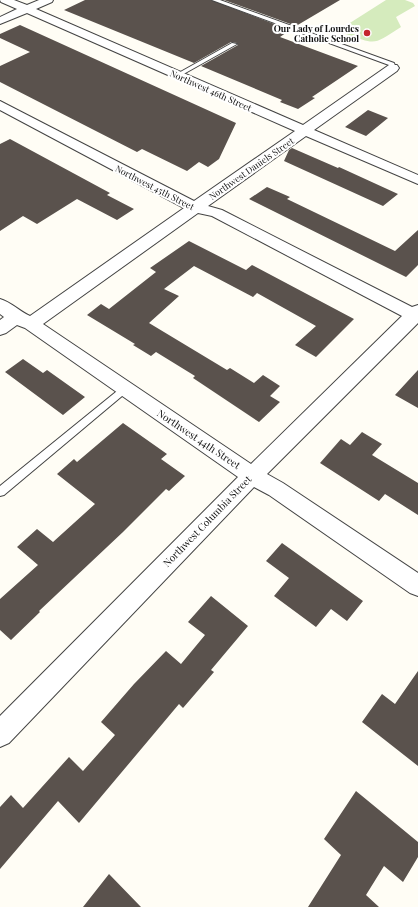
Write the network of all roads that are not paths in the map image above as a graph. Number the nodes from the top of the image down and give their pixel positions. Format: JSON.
{"nodes":[{"id":1,"x":5,"y":0,"type":"edge"},
{"id":2,"x":48,"y":0,"type":"edge"},
{"id":3,"x":215,"y":0,"type":"edge"},
{"id":4,"x":27,"y":9,"type":"junction"},
{"id":5,"x":0,"y":21,"type":"edge"},
{"id":6,"x":234,"y":44,"type":"dead end"},
{"id":7,"x":392,"y":68,"type":"joint"},
{"id":8,"x":178,"y":75,"type":"junction"},
{"id":9,"x":0,"y":105,"type":"edge"},
{"id":10,"x":304,"y":130,"type":"junction"},
{"id":11,"x":418,"y":180,"type":"edge"},
{"id":12,"x":195,"y":208,"type":"junction"},
{"id":13,"x":0,"y":305,"type":"edge"},
{"id":14,"x":417,"y":315,"type":"edge"},
{"id":15,"x":24,"y":321,"type":"junction"},
{"id":16,"x":0,"y":328,"type":"edge"},
{"id":17,"x":125,"y":388,"type":"junction"},
{"id":18,"x":252,"y":476,"type":"junction"},
{"id":19,"x":0,"y":492,"type":"edge"},
{"id":20,"x":418,"y":586,"type":"edge"},
{"id":21,"x":0,"y":734,"type":"edge"}],
"edges":[{"from":1,"to":4,"type":"street","name":"Northwest 46th Street"},
{"from":2,"to":4,"type":"street"},
{"from":3,"to":7,"type":"lane"},
{"from":4,"to":5,"type":"street"},
{"from":4,"to":8,"type":"street","name":"Northwest 46th Street"},
{"from":6,"to":8,"type":"lane"},
{"from":7,"to":10,"type":"street","name":"Northwest Daniels Street"},
{"from":8,"to":10,"type":"street","name":"Northwest 46th Street"},
{"from":9,"to":12,"type":"street","name":"Northwest 45th Street"},
{"from":10,"to":11,"type":"street","name":"Northwest 46th Street"},
{"from":10,"to":12,"type":"street","name":"Northwest Daniels Street"},
{"from":12,"to":14,"type":"street","name":"Northwest 45th Street"},
{"from":12,"to":15,"type":"street","name":"Northwest Daniels Street"},
{"from":13,"to":15,"type":"street","name":"Northwest 44th Street"},
{"from":14,"to":18,"type":"street","name":"Northwest Columbia Street"},
{"from":15,"to":16,"type":"street","name":"Northwest Daniels Street"},
{"from":15,"to":17,"type":"street","name":"Northwest 44th Street"},
{"from":17,"to":18,"type":"street","name":"Northwest 44th Street"},
{"from":17,"to":19,"type":"lane"},
{"from":18,"to":20,"type":"street","name":"Northwest 44th Street"},
{"from":18,"to":21,"type":"street","name":"Northwest Columbia Street"}]}
